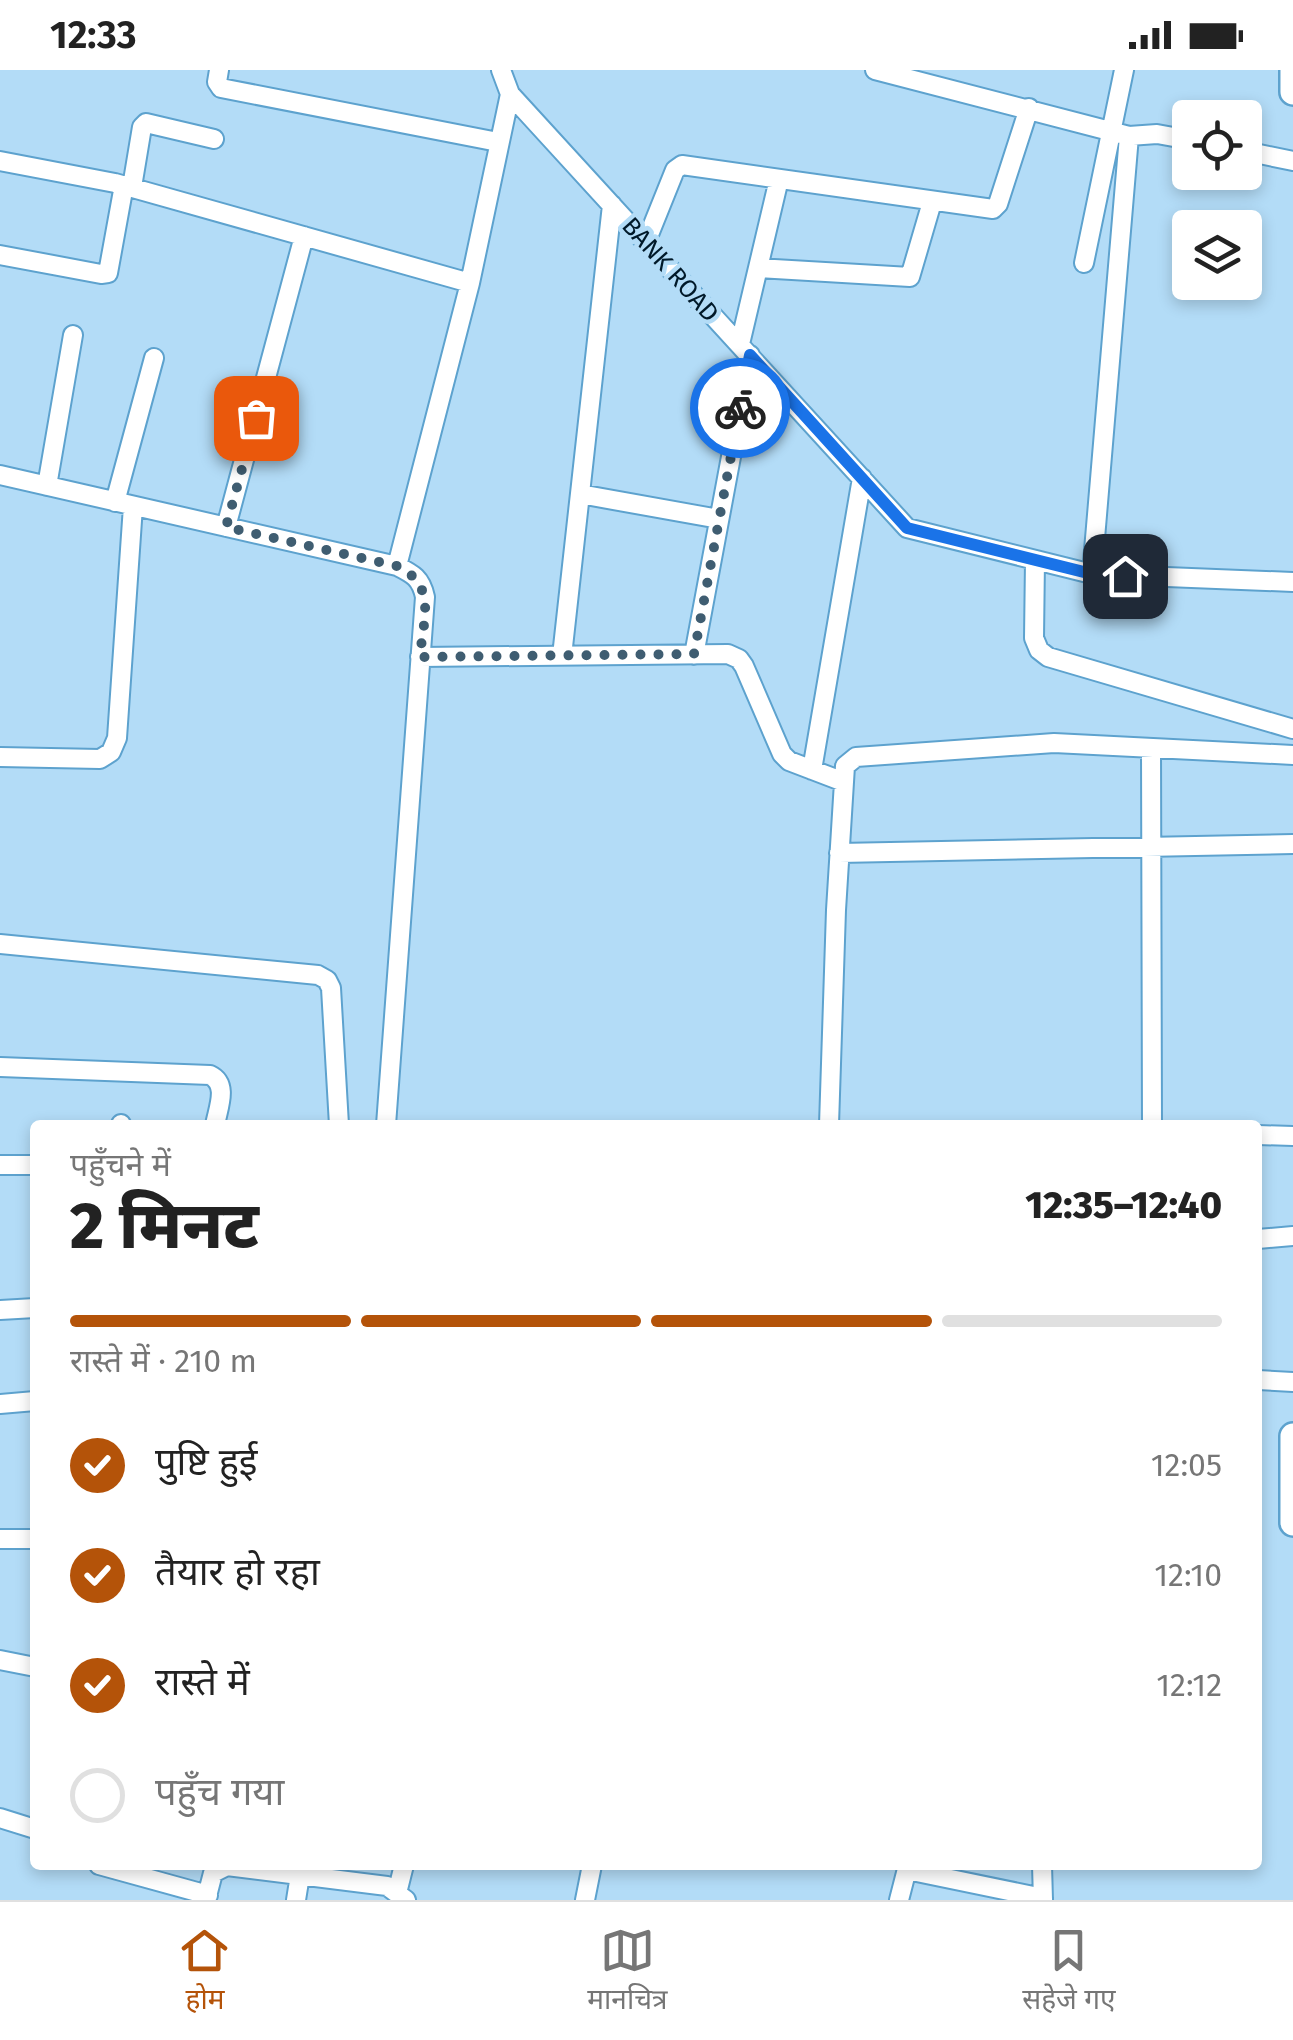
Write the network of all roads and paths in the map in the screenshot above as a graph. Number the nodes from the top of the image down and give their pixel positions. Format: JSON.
{"nodes":[{"id":1,"x":219,"y":70,"type":"edge"},
{"id":2,"x":501,"y":70,"type":"edge"},
{"id":3,"x":875,"y":70,"type":"edge"},
{"id":4,"x":1124,"y":70,"type":"edge"},
{"id":5,"x":1293,"y":70,"type":"edge"},
{"id":6,"x":1293,"y":92,"type":"edge"},
{"id":7,"x":510,"y":94,"type":"junction"},
{"id":8,"x":1029,"y":108,"type":"junction"},
{"id":9,"x":1120,"y":133,"type":"junction"},
{"id":10,"x":1172,"y":137,"type":"edge"},
{"id":11,"x":214,"y":139,"type":"dead end"},
{"id":12,"x":498,"y":142,"type":"junction"},
{"id":13,"x":1262,"y":155,"type":"edge"},
{"id":14,"x":0,"y":161,"type":"edge"},
{"id":15,"x":1293,"y":161,"type":"edge"},
{"id":16,"x":779,"y":179,"type":"junction"},
{"id":17,"x":128,"y":186,"type":"junction"},
{"id":18,"x":932,"y":202,"type":"junction"},
{"id":19,"x":612,"y":205,"type":"junction"},
{"id":20,"x":304,"y":236,"type":"junction"},
{"id":21,"x":646,"y":242,"type":"junction"},
{"id":22,"x":0,"y":255,"type":"edge"},
{"id":23,"x":1084,"y":263,"type":"dead end"},
{"id":24,"x":758,"y":268,"type":"junction"},
{"id":25,"x":470,"y":284,"type":"junction"},
{"id":26,"x":73,"y":335,"type":"dead end"},
{"id":27,"x":745,"y":350,"type":"junction"},
{"id":28,"x":154,"y":358,"type":"dead end"},
{"id":29,"x":0,"y":476,"type":"edge"},
{"id":30,"x":862,"y":478,"type":"junction"},
{"id":31,"x":48,"y":486,"type":"junction"},
{"id":32,"x":580,"y":494,"type":"junction"},
{"id":33,"x":124,"y":504,"type":"junction"},
{"id":34,"x":719,"y":520,"type":"junction"},
{"id":35,"x":226,"y":527,"type":"junction"},
{"id":36,"x":1035,"y":560,"type":"junction"},
{"id":37,"x":397,"y":566,"type":"junction"},
{"id":38,"x":1092,"y":574,"type":"junction"},
{"id":39,"x":1293,"y":582,"type":"edge"},
{"id":40,"x":694,"y":654,"type":"junction"},
{"id":41,"x":562,"y":656,"type":"junction"},
{"id":42,"x":420,"y":657,"type":"junction"},
{"id":43,"x":1293,"y":730,"type":"edge"},
{"id":44,"x":1151,"y":748,"type":"junction"},
{"id":45,"x":1293,"y":756,"type":"edge"},
{"id":46,"x":0,"y":757,"type":"edge"},
{"id":47,"x":812,"y":770,"type":"junction"},
{"id":48,"x":844,"y":782,"type":"junction"},
{"id":49,"x":1293,"y":844,"type":"edge"},
{"id":50,"x":1152,"y":846,"type":"junction"},
{"id":51,"x":840,"y":853,"type":"junction"},
{"id":52,"x":0,"y":944,"type":"edge"},
{"id":53,"x":0,"y":1067,"type":"edge"},
{"id":54,"x":216,"y":1120,"type":"edge"},
{"id":55,"x":338,"y":1120,"type":"edge"},
{"id":56,"x":386,"y":1120,"type":"edge"},
{"id":57,"x":830,"y":1120,"type":"edge"},
{"id":58,"x":1152,"y":1120,"type":"edge"},
{"id":59,"x":1262,"y":1135,"type":"edge"},
{"id":60,"x":1293,"y":1136,"type":"edge"},
{"id":61,"x":0,"y":1165,"type":"edge"},
{"id":62,"x":30,"y":1165,"type":"edge"},
{"id":63,"x":1293,"y":1236,"type":"edge"},
{"id":64,"x":1262,"y":1239,"type":"edge"},
{"id":65,"x":30,"y":1308,"type":"edge"},
{"id":66,"x":0,"y":1310,"type":"edge"},
{"id":67,"x":1262,"y":1380,"type":"edge"},
{"id":68,"x":1293,"y":1382,"type":"edge"},
{"id":69,"x":30,"y":1401,"type":"edge"},
{"id":70,"x":0,"y":1404,"type":"edge"},
{"id":71,"x":1293,"y":1436,"type":"edge"},
{"id":72,"x":1293,"y":1523,"type":"edge"},
{"id":73,"x":0,"y":1539,"type":"edge"},
{"id":74,"x":30,"y":1539,"type":"edge"},
{"id":75,"x":0,"y":1660,"type":"edge"},
{"id":76,"x":30,"y":1666,"type":"edge"},
{"id":77,"x":0,"y":1818,"type":"edge"},
{"id":78,"x":30,"y":1827,"type":"edge"},
{"id":79,"x":118,"y":1870,"type":"edge"},
{"id":80,"x":220,"y":1870,"type":"edge"},
{"id":81,"x":259,"y":1870,"type":"edge"},
{"id":82,"x":404,"y":1870,"type":"edge"},
{"id":83,"x":591,"y":1870,"type":"edge"},
{"id":84,"x":906,"y":1870,"type":"edge"},
{"id":85,"x":920,"y":1870,"type":"edge"},
{"id":86,"x":1042,"y":1870,"type":"edge"},
{"id":87,"x":300,"y":1875,"type":"junction"},
{"id":88,"x":402,"y":1896,"type":"edge"},
{"id":89,"x":207,"y":1898,"type":"edge"},
{"id":90,"x":1043,"y":1899,"type":"edge"},
{"id":91,"x":296,"y":1900,"type":"edge"},
{"id":92,"x":585,"y":1900,"type":"edge"},
{"id":93,"x":899,"y":1900,"type":"edge"}],
"edges":[{"from":1,"to":12,"type":"street"},
{"from":2,"to":7,"type":"street","name":"BANK ROAD"},
{"from":3,"to":8,"type":"street"},
{"from":4,"to":9,"type":"street"},
{"from":5,"to":6,"type":"highway"},
{"from":7,"to":12,"type":"street"},
{"from":7,"to":19,"type":"street","name":"BANK ROAD"},
{"from":8,"to":9,"type":"street"},
{"from":8,"to":18,"type":"street"},
{"from":9,"to":10,"type":"street"},
{"from":9,"to":23,"type":"street"},
{"from":9,"to":38,"type":"street"},
{"from":11,"to":17,"type":"street"},
{"from":12,"to":25,"type":"street"},
{"from":13,"to":15,"type":"street"},
{"from":14,"to":17,"type":"street"},
{"from":16,"to":18,"type":"street"},
{"from":16,"to":21,"type":"street"},
{"from":16,"to":24,"type":"street"},
{"from":17,"to":20,"type":"street"},
{"from":17,"to":22,"type":"street"},
{"from":18,"to":24,"type":"street"},
{"from":19,"to":21,"type":"street","name":"BANK ROAD"},
{"from":19,"to":32,"type":"street"},
{"from":20,"to":25,"type":"street"},
{"from":20,"to":35,"type":"street"},
{"from":21,"to":27,"type":"street","name":"BANK ROAD"},
{"from":24,"to":27,"type":"street"},
{"from":25,"to":37,"type":"street"},
{"from":26,"to":31,"type":"street"},
{"from":27,"to":30,"type":"street","name":"BANK ROAD"},
{"from":27,"to":34,"type":"street"},
{"from":28,"to":33,"type":"street"},
{"from":29,"to":31,"type":"street"},
{"from":30,"to":36,"type":"street","name":"BANK ROAD"},
{"from":30,"to":47,"type":"street"},
{"from":31,"to":33,"type":"street"},
{"from":32,"to":34,"type":"street"},
{"from":32,"to":41,"type":"street"},
{"from":33,"to":35,"type":"street"},
{"from":33,"to":46,"type":"street"},
{"from":34,"to":40,"type":"street"},
{"from":35,"to":37,"type":"street"},
{"from":36,"to":38,"type":"street","name":"BANK ROAD"},
{"from":36,"to":43,"type":"street"},
{"from":37,"to":42,"type":"street"},
{"from":38,"to":39,"type":"street","name":"BANK ROAD"},
{"from":40,"to":41,"type":"street"},
{"from":40,"to":47,"type":"street"},
{"from":41,"to":42,"type":"street"},
{"from":42,"to":56,"type":"street"},
{"from":44,"to":45,"type":"street"},
{"from":44,"to":48,"type":"street"},
{"from":44,"to":50,"type":"street"},
{"from":47,"to":48,"type":"street"},
{"from":48,"to":51,"type":"street"},
{"from":49,"to":50,"type":"street"},
{"from":50,"to":51,"type":"street"},
{"from":50,"to":58,"type":"street"},
{"from":51,"to":57,"type":"street"},
{"from":52,"to":55,"type":"street"},
{"from":53,"to":54,"type":"street"},
{"from":59,"to":60,"type":"street"},
{"from":61,"to":62,"type":"street"},
{"from":63,"to":64,"type":"street"},
{"from":65,"to":66,"type":"street"},
{"from":67,"to":68,"type":"street"},
{"from":69,"to":70,"type":"street"},
{"from":71,"to":72,"type":"highway"},
{"from":73,"to":74,"type":"street"},
{"from":75,"to":76,"type":"street"},
{"from":77,"to":78,"type":"street"},
{"from":79,"to":89,"type":"street"},
{"from":80,"to":89,"type":"street"},
{"from":81,"to":87,"type":"street"},
{"from":82,"to":88,"type":"street"},
{"from":83,"to":92,"type":"street"},
{"from":84,"to":93,"type":"street"},
{"from":85,"to":90,"type":"street"},
{"from":86,"to":90,"type":"street"},
{"from":87,"to":88,"type":"street"},
{"from":87,"to":91,"type":"street"}]}
